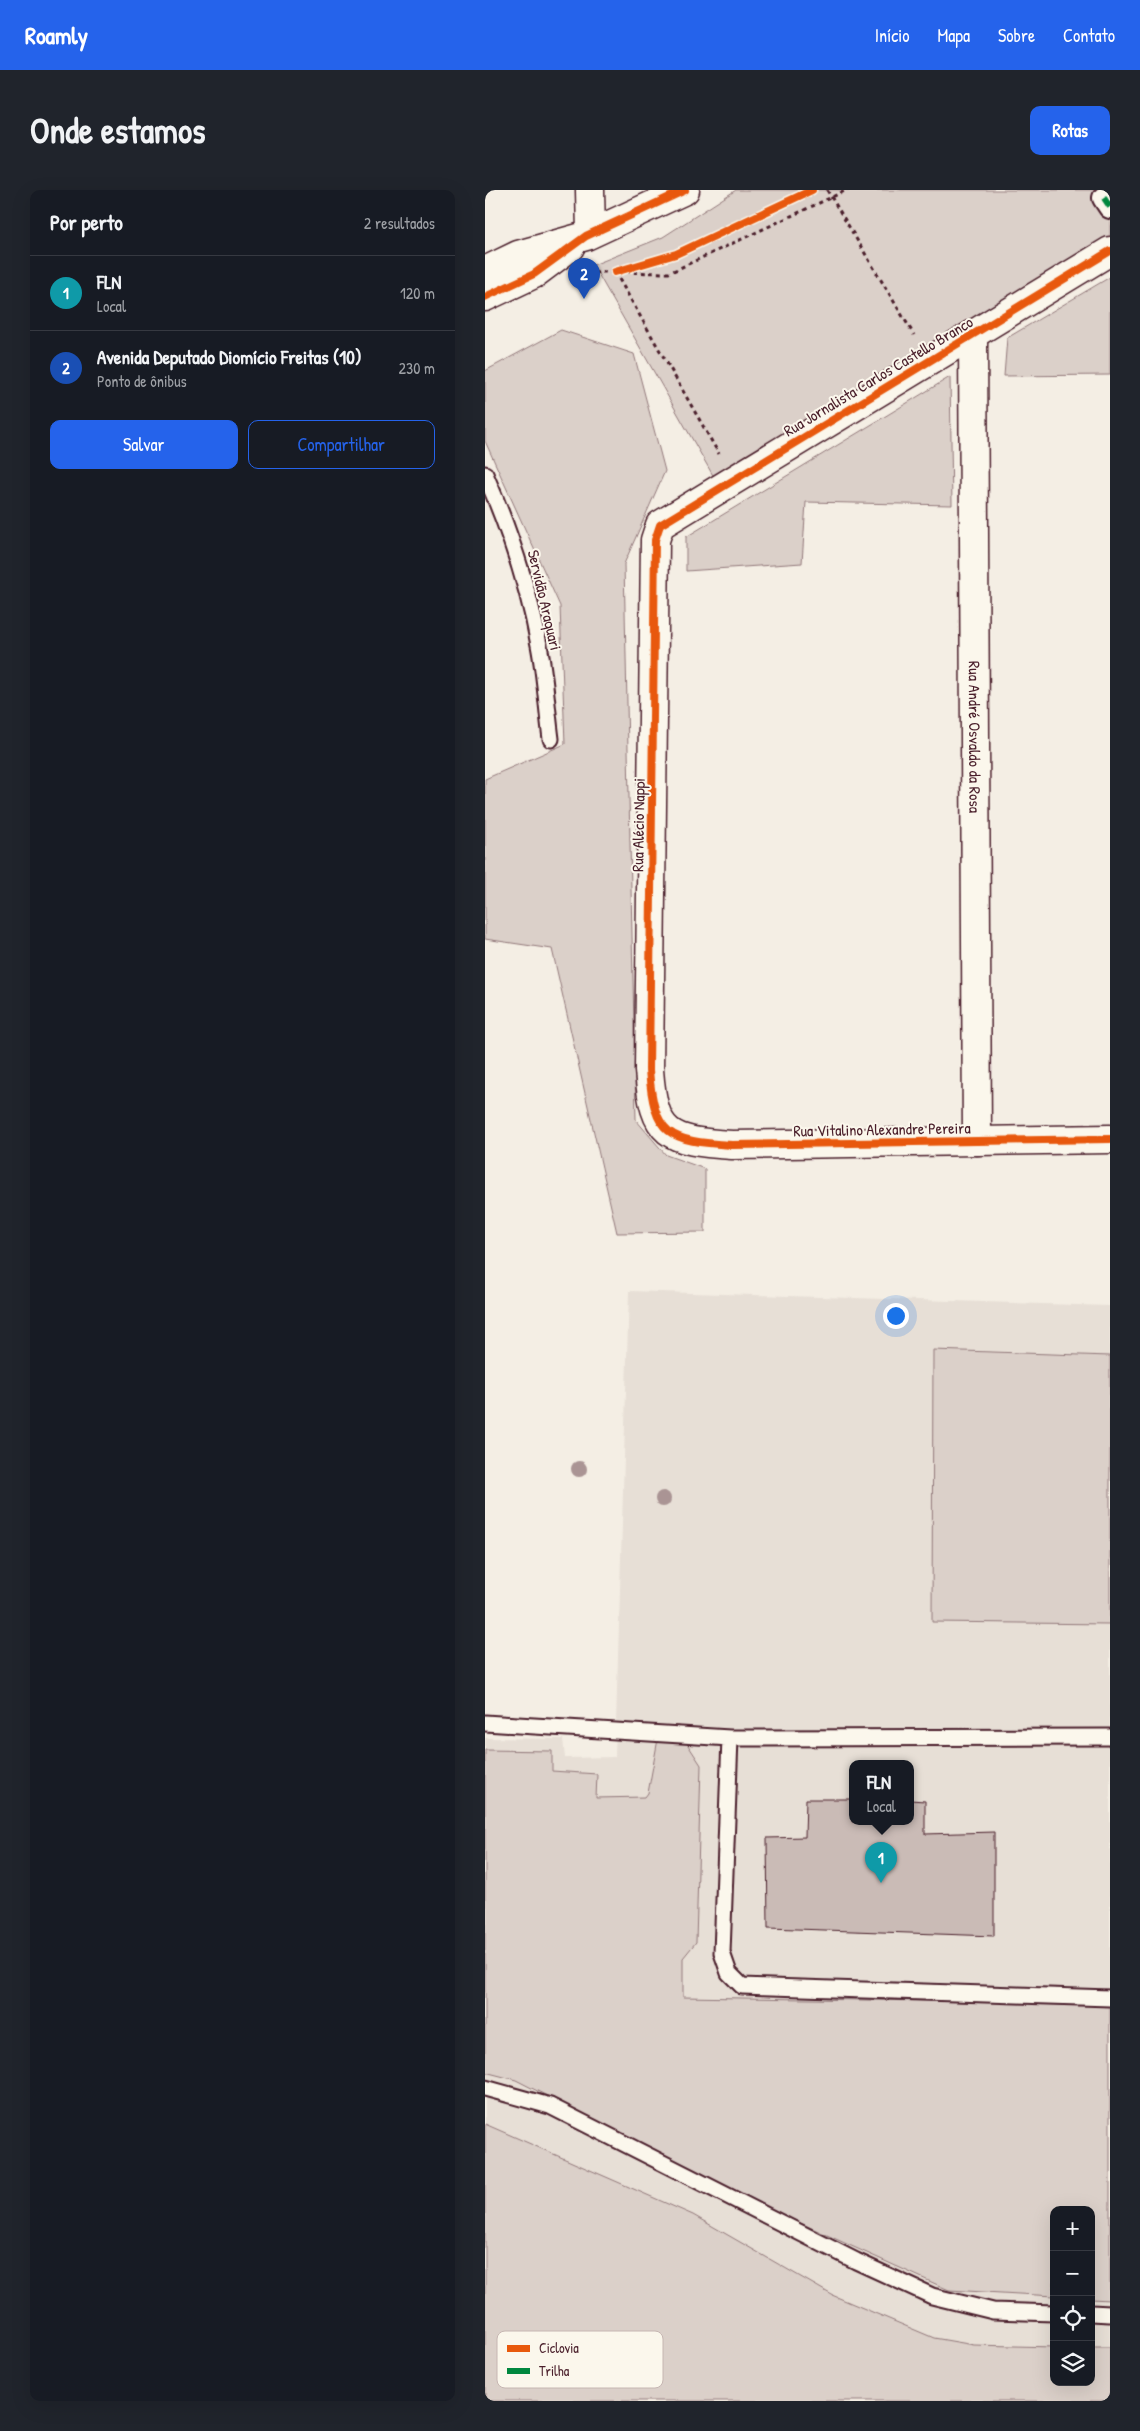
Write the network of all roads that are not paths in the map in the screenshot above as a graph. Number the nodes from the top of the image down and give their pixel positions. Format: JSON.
{"nodes":[{"id":1,"x":590,"y":190,"type":"edge"},
{"id":2,"x":685,"y":190,"type":"edge"},
{"id":3,"x":588,"y":234,"type":"junction"},
{"id":4,"x":1110,"y":251,"type":"edge"},
{"id":5,"x":485,"y":271,"type":"edge"},
{"id":6,"x":485,"y":297,"type":"edge"},
{"id":7,"x":973,"y":335,"type":"junction"},
{"id":8,"x":485,"y":474,"type":"edge"},
{"id":9,"x":661,"y":525,"type":"joint"},
{"id":10,"x":551,"y":739,"type":"dead end"},
{"id":11,"x":660,"y":1124,"type":"joint"},
{"id":12,"x":1110,"y":1139,"type":"edge"},
{"id":13,"x":977,"y":1141,"type":"junction"},
{"id":14,"x":485,"y":1723,"type":"edge"},
{"id":15,"x":1110,"y":1736,"type":"edge"},
{"id":16,"x":730,"y":1738,"type":"junction"},
{"id":17,"x":1110,"y":1998,"type":"edge"},
{"id":18,"x":485,"y":2088,"type":"edge"},
{"id":19,"x":1050,"y":2313,"type":"edge"},
{"id":20,"x":1095,"y":2313,"type":"edge"},
{"id":21,"x":1110,"y":2314,"type":"edge"}],
"edges":[{"from":1,"to":3,"type":"street"},
{"from":2,"to":3,"type":"street"},
{"from":3,"to":5,"type":"street"},
{"from":3,"to":6,"type":"street"},
{"from":4,"to":7,"type":"street","name":"Rua Jornalista Carlos Castello Branco"},
{"from":7,"to":9,"type":"street","name":"Rua Jornalista Carlos Castello Branco"},
{"from":7,"to":13,"type":"street","name":"Rua André Osvaldo da Rosa"},
{"from":8,"to":10,"type":"lane","name":"Servidão Araquari"},
{"from":9,"to":11,"type":"street","name":"Rua Alécio Nappi"},
{"from":11,"to":13,"type":"street","name":"Rua Vitalino Alexandre Pereira"},
{"from":12,"to":13,"type":"street","name":"Rua Vitalino Alexandre Pereira"},
{"from":14,"to":16,"type":"lane"},
{"from":15,"to":16,"type":"lane"},
{"from":16,"to":17,"type":"lane"},
{"from":18,"to":19,"type":"lane"},
{"from":20,"to":21,"type":"lane"}]}
